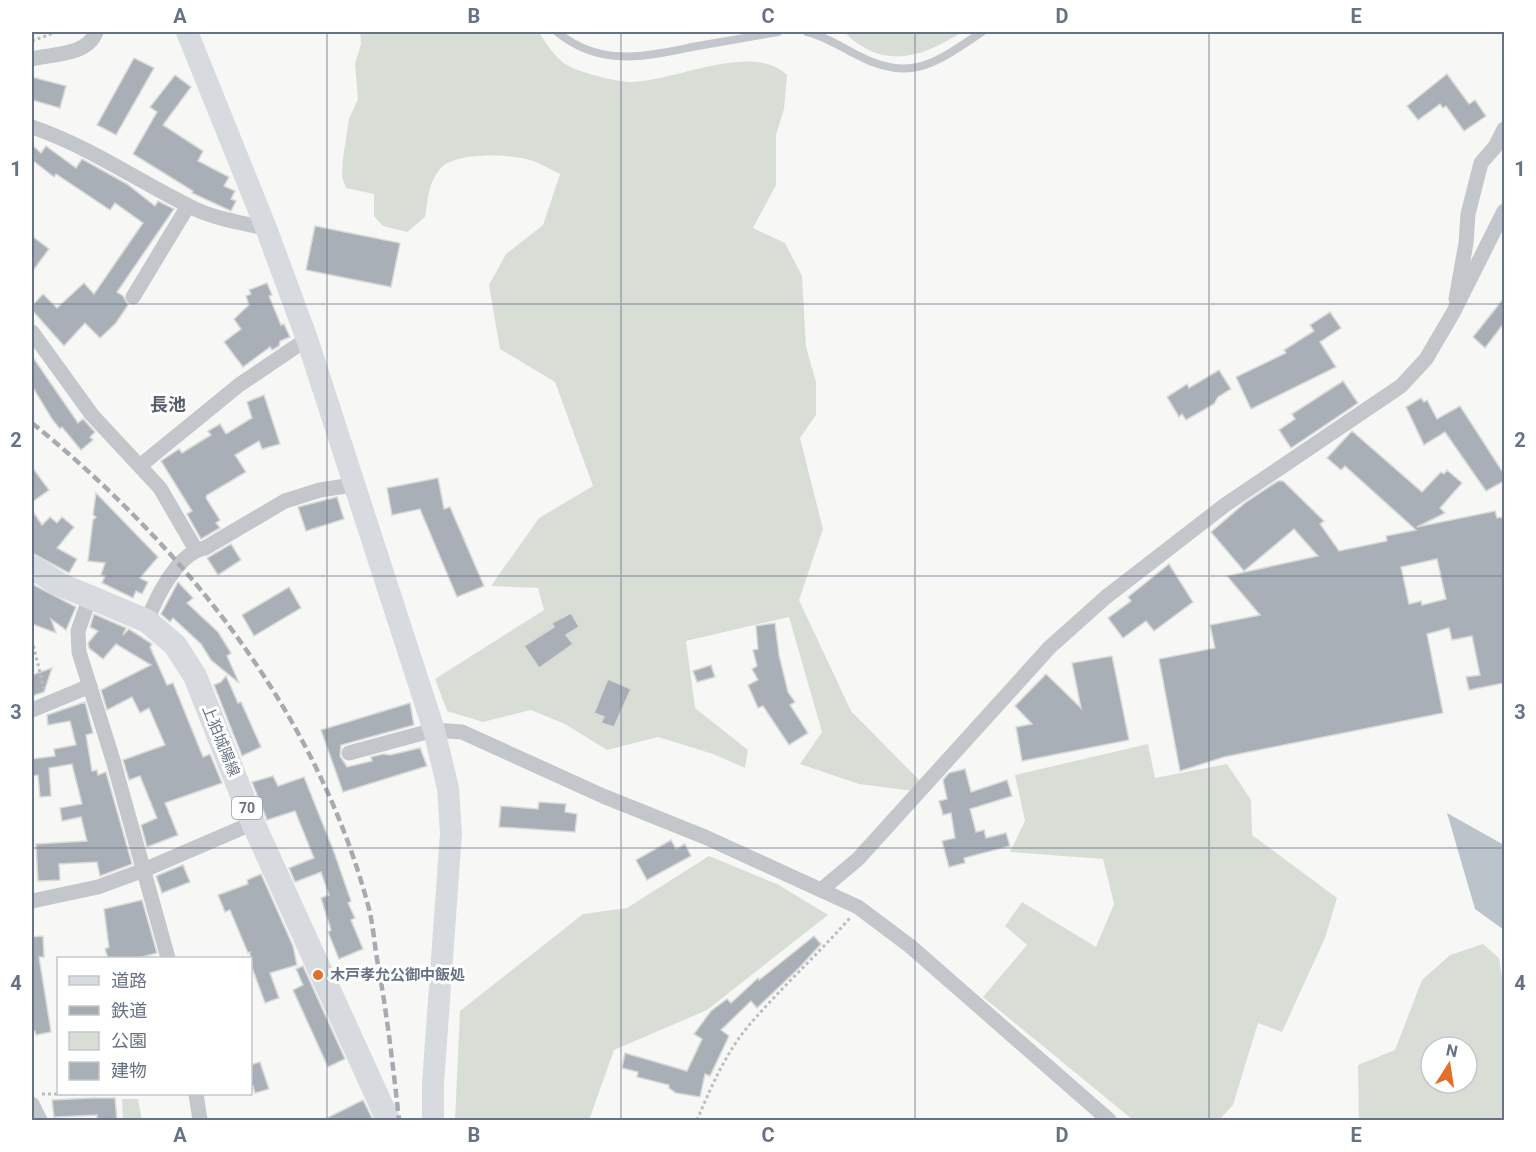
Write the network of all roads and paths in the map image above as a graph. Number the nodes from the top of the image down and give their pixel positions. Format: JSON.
{"nodes":[{"id":1,"x":56,"y":32,"type":"edge"},
{"id":2,"x":96,"y":32,"type":"edge"},
{"id":3,"x":187,"y":32,"type":"edge"},
{"id":4,"x":557,"y":32,"type":"edge"},
{"id":5,"x":778,"y":32,"type":"edge"},
{"id":6,"x":807,"y":32,"type":"edge"},
{"id":7,"x":982,"y":32,"type":"edge"},
{"id":8,"x":32,"y":41,"type":"edge"},
{"id":9,"x":32,"y":59,"type":"edge"},
{"id":10,"x":32,"y":127,"type":"edge"},
{"id":11,"x":1504,"y":129,"type":"edge"},
{"id":12,"x":188,"y":206,"type":"junction"},
{"id":13,"x":1504,"y":211,"type":"edge"},
{"id":14,"x":266,"y":228,"type":"junction"},
{"id":15,"x":133,"y":297,"type":"dead end"},
{"id":16,"x":1453,"y":314,"type":"junction"},
{"id":17,"x":32,"y":332,"type":"edge"},
{"id":18,"x":307,"y":339,"type":"junction"},
{"id":19,"x":141,"y":465,"type":"junction"},
{"id":20,"x":354,"y":485,"type":"junction"},
{"id":21,"x":196,"y":550,"type":"junction"},
{"id":22,"x":32,"y":568,"type":"edge"},
{"id":23,"x":90,"y":597,"type":"junction"},
{"id":24,"x":147,"y":621,"type":"junction"},
{"id":25,"x":32,"y":640,"type":"edge"},
{"id":26,"x":90,"y":686,"type":"junction"},
{"id":27,"x":48,"y":702,"type":"junction"},
{"id":28,"x":32,"y":710,"type":"edge"},
{"id":29,"x":434,"y":730,"type":"junction"},
{"id":30,"x":349,"y":753,"type":"dead end"},
{"id":31,"x":253,"y":823,"type":"junction"},
{"id":32,"x":144,"y":870,"type":"junction"},
{"id":33,"x":821,"y":890,"type":"junction"},
{"id":34,"x":32,"y":901,"type":"edge"},
{"id":35,"x":858,"y":907,"type":"junction"},
{"id":36,"x":168,"y":957,"type":"edge"},
{"id":37,"x":32,"y":1094,"type":"edge"},
{"id":38,"x":57,"y":1094,"type":"edge"},
{"id":39,"x":196,"y":1095,"type":"edge"},
{"id":40,"x":32,"y":1104,"type":"edge"},
{"id":41,"x":40,"y":1120,"type":"edge"},
{"id":42,"x":200,"y":1120,"type":"edge"},
{"id":43,"x":388,"y":1120,"type":"edge"},
{"id":44,"x":433,"y":1120,"type":"edge"},
{"id":45,"x":697,"y":1120,"type":"edge"},
{"id":46,"x":1109,"y":1120,"type":"edge"}],
"edges":[{"from":1,"to":8,"type":"path"},
{"from":2,"to":9,"type":"street"},
{"from":3,"to":14,"type":"street"},
{"from":4,"to":5,"type":"lane"},
{"from":6,"to":7,"type":"lane"},
{"from":10,"to":12,"type":"street"},
{"from":11,"to":16,"type":"street"},
{"from":12,"to":14,"type":"street"},
{"from":12,"to":15,"type":"street"},
{"from":13,"to":16,"type":"street"},
{"from":14,"to":18,"type":"street"},
{"from":16,"to":33,"type":"street"},
{"from":17,"to":19,"type":"street"},
{"from":18,"to":19,"type":"street"},
{"from":18,"to":20,"type":"street"},
{"from":19,"to":21,"type":"street"},
{"from":20,"to":21,"type":"street"},
{"from":20,"to":29,"type":"street"},
{"from":21,"to":24,"type":"street"},
{"from":22,"to":23,"type":"main road","name":"上狛城陽線","number":"70"},
{"from":23,"to":24,"type":"main road","name":"上狛城陽線","number":"70"},
{"from":23,"to":26,"type":"street"},
{"from":24,"to":31,"type":"main road","name":"上狛城陽線","number":"70"},
{"from":25,"to":27,"type":"path"},
{"from":26,"to":27,"type":"street"},
{"from":26,"to":32,"type":"street"},
{"from":27,"to":28,"type":"street"},
{"from":29,"to":30,"type":"street"},
{"from":29,"to":33,"type":"street"},
{"from":29,"to":44,"type":"street"},
{"from":31,"to":32,"type":"street"},
{"from":31,"to":43,"type":"main road","name":"上狛城陽線","number":"70"},
{"from":32,"to":34,"type":"street"},
{"from":32,"to":36,"type":"street"},
{"from":33,"to":35,"type":"street"},
{"from":35,"to":45,"type":"path"},
{"from":35,"to":46,"type":"street"},
{"from":37,"to":38,"type":"path"},
{"from":39,"to":42,"type":"street"},
{"from":40,"to":41,"type":"street"}]}
